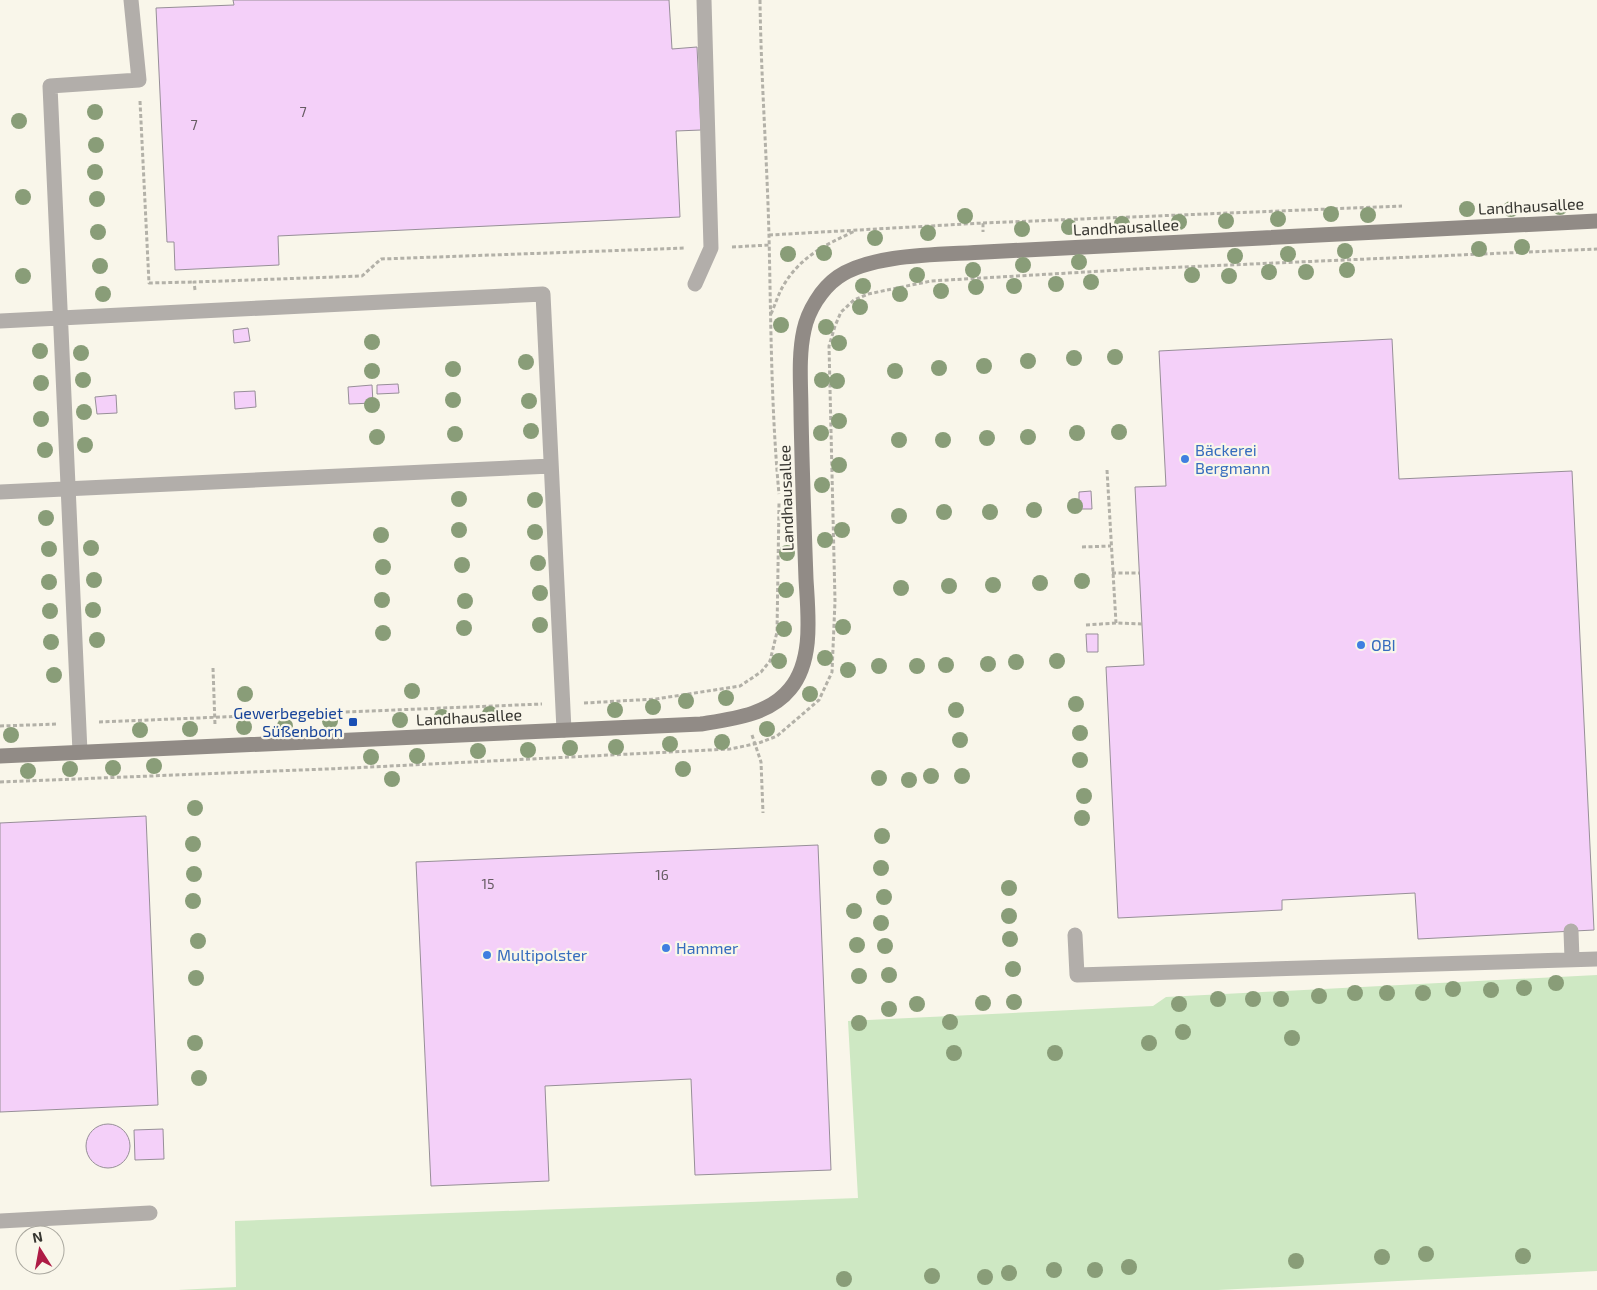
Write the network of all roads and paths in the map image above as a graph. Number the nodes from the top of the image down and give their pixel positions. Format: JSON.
{"nodes":[{"id":1,"x":131,"y":0,"type":"edge"},
{"id":2,"x":704,"y":0,"type":"edge"},
{"id":3,"x":760,"y":0,"type":"edge"},
{"id":4,"x":138,"y":80,"type":"junction"},
{"id":5,"x":1408,"y":206,"type":"dead end"},
{"id":6,"x":1597,"y":221,"type":"edge"},
{"id":7,"x":983,"y":223,"type":"junction"},
{"id":8,"x":858,"y":230,"type":"junction"},
{"id":9,"x":769,"y":235,"type":"junction"},
{"id":10,"x":769,"y":245,"type":"junction"},
{"id":11,"x":711,"y":248,"type":"junction"},
{"id":12,"x":985,"y":252,"type":"junction"},
{"id":13,"x":194,"y":282,"type":"junction"},
{"id":14,"x":695,"y":284,"type":"dead end"},
{"id":15,"x":195,"y":311,"type":"junction"},
{"id":16,"x":769,"y":317,"type":"junction"},
{"id":17,"x":60,"y":318,"type":"junction"},
{"id":18,"x":0,"y":321,"type":"edge"},
{"id":19,"x":552,"y":466,"type":"junction"},
{"id":20,"x":1107,"y":470,"type":"dead end"},
{"id":21,"x":68,"y":489,"type":"junction"},
{"id":22,"x":0,"y":492,"type":"edge"},
{"id":23,"x":1111,"y":546,"type":"junction"},
{"id":24,"x":1082,"y":547,"type":"dead end"},
{"id":25,"x":1112,"y":573,"type":"junction"},
{"id":26,"x":1139,"y":573,"type":"dead end"},
{"id":27,"x":1116,"y":623,"type":"junction"},
{"id":28,"x":1142,"y":624,"type":"dead end"},
{"id":29,"x":1086,"y":625,"type":"dead end"},
{"id":30,"x":213,"y":668,"type":"dead end"},
{"id":31,"x":563,"y":703,"type":"junction"},
{"id":32,"x":747,"y":715,"type":"junction"},
{"id":33,"x":214,"y":718,"type":"junction"},
{"id":34,"x":79,"y":722,"type":"junction"},
{"id":35,"x":0,"y":726,"type":"edge"},
{"id":36,"x":564,"y":730,"type":"junction"},
{"id":37,"x":80,"y":752,"type":"junction"},
{"id":38,"x":0,"y":756,"type":"edge"},
{"id":39,"x":763,"y":813,"type":"dead end"},
{"id":40,"x":1571,"y":931,"type":"dead end"},
{"id":41,"x":1075,"y":935,"type":"dead end"},
{"id":42,"x":1597,"y":959,"type":"edge"},
{"id":43,"x":1572,"y":960,"type":"junction"},
{"id":44,"x":150,"y":1213,"type":"dead end"},
{"id":45,"x":0,"y":1220,"type":"edge"}],
"edges":[{"from":1,"to":4,"type":"lane"},
{"from":2,"to":11,"type":"lane"},
{"from":3,"to":9,"type":"path"},
{"from":4,"to":13,"type":"path"},
{"from":4,"to":17,"type":"lane"},
{"from":5,"to":7,"type":"path"},
{"from":6,"to":12,"type":"street","name":"Landhausallee"},
{"from":7,"to":8,"type":"path"},
{"from":7,"to":12,"type":"path"},
{"from":8,"to":9,"type":"path"},
{"from":8,"to":16,"type":"path"},
{"from":9,"to":10,"type":"path"},
{"from":10,"to":11,"type":"path"},
{"from":10,"to":16,"type":"path"},
{"from":11,"to":13,"type":"path"},
{"from":11,"to":14,"type":"lane"},
{"from":12,"to":32,"type":"street","name":"Landhausallee"},
{"from":13,"to":15,"type":"path"},
{"from":15,"to":17,"type":"lane"},
{"from":15,"to":19,"type":"lane"},
{"from":16,"to":31,"type":"path"},
{"from":17,"to":18,"type":"lane"},
{"from":17,"to":21,"type":"lane"},
{"from":19,"to":21,"type":"lane"},
{"from":19,"to":31,"type":"lane"},
{"from":20,"to":23,"type":"path"},
{"from":21,"to":22,"type":"lane"},
{"from":21,"to":34,"type":"lane"},
{"from":23,"to":24,"type":"path"},
{"from":23,"to":25,"type":"path"},
{"from":25,"to":26,"type":"path"},
{"from":25,"to":27,"type":"path"},
{"from":27,"to":28,"type":"path"},
{"from":27,"to":29,"type":"path"},
{"from":30,"to":33,"type":"path"},
{"from":31,"to":33,"type":"path"},
{"from":31,"to":36,"type":"lane"},
{"from":32,"to":36,"type":"street","name":"Landhausallee"},
{"from":32,"to":39,"type":"path"},
{"from":33,"to":34,"type":"path"},
{"from":34,"to":35,"type":"path"},
{"from":34,"to":37,"type":"lane"},
{"from":36,"to":37,"type":"street","name":"Landhausallee"},
{"from":37,"to":38,"type":"street","name":"Landhausallee"},
{"from":40,"to":43,"type":"lane"},
{"from":41,"to":43,"type":"lane"},
{"from":42,"to":43,"type":"lane"},
{"from":44,"to":45,"type":"lane"}]}
